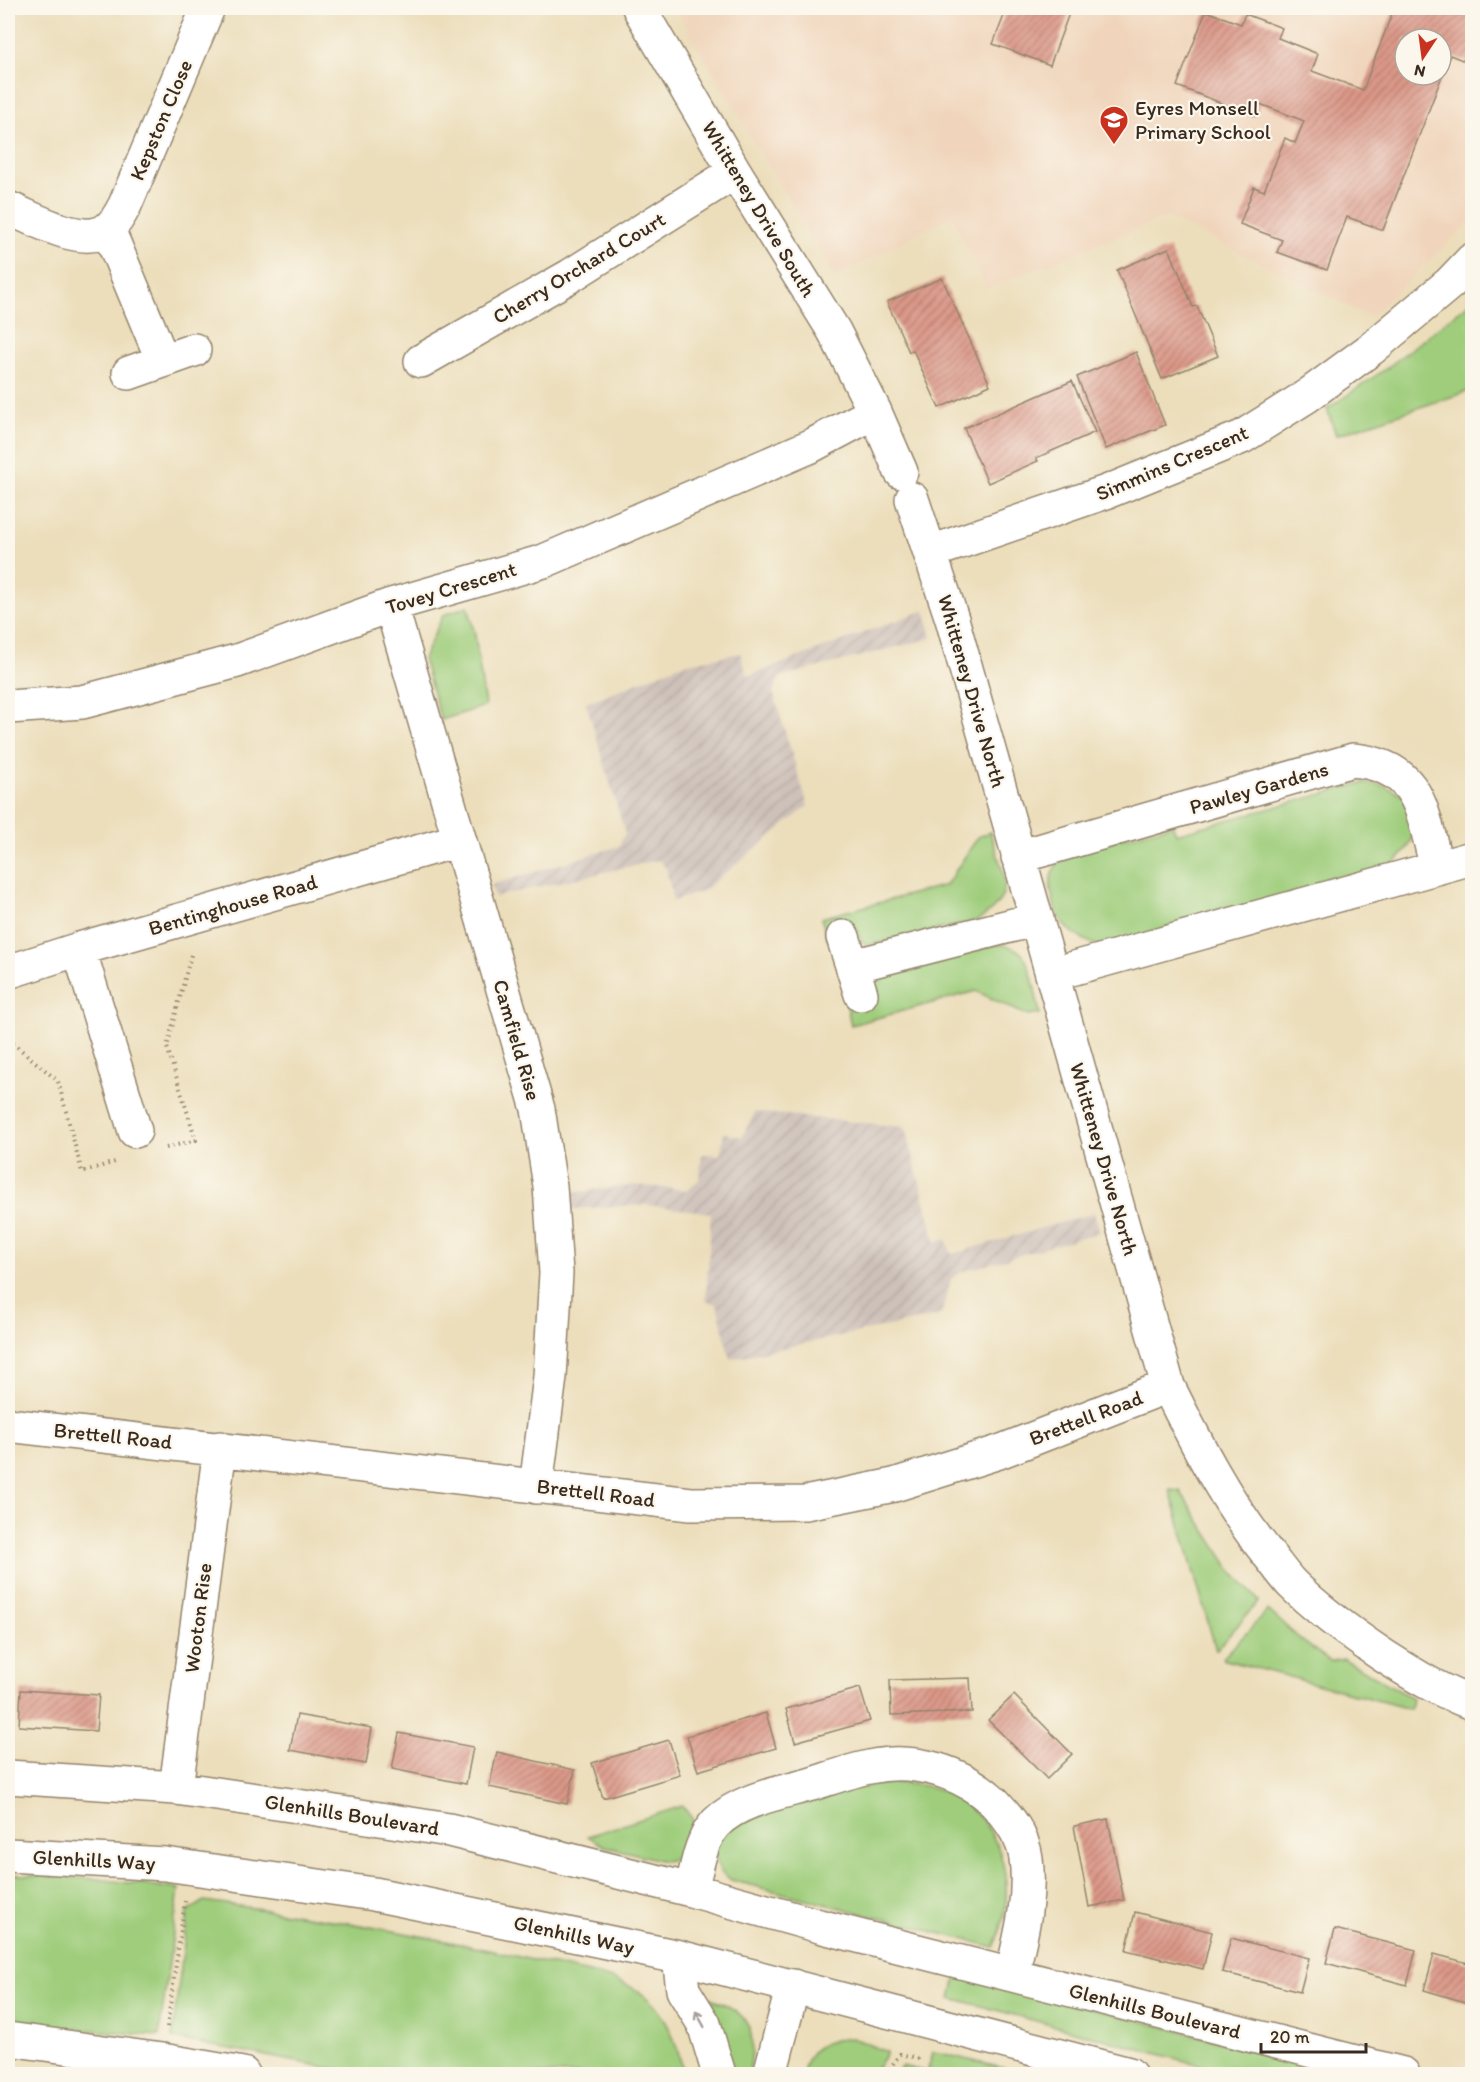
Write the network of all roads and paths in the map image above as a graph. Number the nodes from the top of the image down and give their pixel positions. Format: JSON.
{"nodes":[{"id":1,"x":208,"y":8,"type":"edge"},
{"id":2,"x":639,"y":8,"type":"edge"},
{"id":3,"x":735,"y":171,"type":"junction"},
{"id":4,"x":8,"y":208,"type":"edge"},
{"id":5,"x":108,"y":230,"type":"junction"},
{"id":6,"x":1473,"y":260,"type":"edge"},
{"id":7,"x":194,"y":350,"type":"dead end"},
{"id":8,"x":163,"y":361,"type":"junction"},
{"id":9,"x":421,"y":361,"type":"dead end"},
{"id":10,"x":129,"y":373,"type":"dead end"},
{"id":11,"x":876,"y":412,"type":"junction"},
{"id":12,"x":906,"y":485,"type":"joint"},
{"id":13,"x":931,"y":552,"type":"junction"},
{"id":14,"x":391,"y":605,"type":"junction"},
{"id":15,"x":8,"y":707,"type":"edge"},
{"id":16,"x":459,"y":840,"type":"junction"},
{"id":17,"x":1018,"y":857,"type":"junction"},
{"id":18,"x":1473,"y":858,"type":"edge"},
{"id":19,"x":1437,"y":868,"type":"junction"},
{"id":20,"x":1037,"y":919,"type":"junction"},
{"id":21,"x":79,"y":950,"type":"junction"},
{"id":22,"x":852,"y":966,"type":"dead end"},
{"id":23,"x":8,"y":972,"type":"edge"},
{"id":24,"x":1053,"y":974,"type":"junction"},
{"id":25,"x":135,"y":1131,"type":"dead end"},
{"id":26,"x":1168,"y":1386,"type":"junction"},
{"id":27,"x":8,"y":1425,"type":"edge"},
{"id":28,"x":220,"y":1448,"type":"junction"},
{"id":29,"x":536,"y":1486,"type":"junction"},
{"id":30,"x":1473,"y":1703,"type":"edge"},
{"id":31,"x":8,"y":1777,"type":"edge"},
{"id":32,"x":176,"y":1788,"type":"junction"},
{"id":33,"x":8,"y":1855,"type":"edge"},
{"id":34,"x":190,"y":1867,"type":"junction"},
{"id":35,"x":691,"y":1890,"type":"junction"},
{"id":36,"x":679,"y":1957,"type":"junction"},
{"id":37,"x":1012,"y":1974,"type":"junction"},
{"id":38,"x":793,"y":1986,"type":"junction"},
{"id":39,"x":8,"y":2038,"type":"edge"},
{"id":40,"x":162,"y":2060,"type":"junction"},
{"id":41,"x":243,"y":2074,"type":"edge"},
{"id":42,"x":719,"y":2074,"type":"edge"},
{"id":43,"x":770,"y":2074,"type":"edge"},
{"id":44,"x":1129,"y":2074,"type":"edge"},
{"id":45,"x":1403,"y":2074,"type":"edge"}],
"edges":[{"from":1,"to":5,"type":"main road","name":"Kepston Close"},
{"from":2,"to":3,"type":"main road","name":"Whitteney Drive South"},
{"from":3,"to":9,"type":"main road","name":"Cherry Orchard Court"},
{"from":3,"to":11,"type":"main road","name":"Whitteney Drive South"},
{"from":4,"to":5,"type":"main road"},
{"from":5,"to":8,"type":"main road"},
{"from":6,"to":13,"type":"main road","name":"Simmins Crescent"},
{"from":7,"to":8,"type":"main road"},
{"from":8,"to":10,"type":"main road"},
{"from":11,"to":12,"type":"main road","name":"Whitteney Drive South"},
{"from":11,"to":14,"type":"main road","name":"Tovey Crescent"},
{"from":12,"to":13,"type":"main road","name":"Whitteney Drive North"},
{"from":13,"to":17,"type":"main road","name":"Whitteney Drive North"},
{"from":14,"to":15,"type":"main road","name":"Tovey Crescent"},
{"from":14,"to":16,"type":"main road","name":"Camfield Rise"},
{"from":16,"to":21,"type":"main road","name":"Bentinghouse Road"},
{"from":16,"to":29,"type":"main road","name":"Camfield Rise"},
{"from":17,"to":19,"type":"main road","name":"Pawley Gardens"},
{"from":17,"to":20,"type":"main road","name":"Whitteney Drive North"},
{"from":18,"to":19,"type":"main road"},
{"from":19,"to":24,"type":"main road"},
{"from":20,"to":22,"type":"main road"},
{"from":20,"to":24,"type":"main road","name":"Whitteney Drive North"},
{"from":21,"to":23,"type":"main road","name":"Bentinghouse Road"},
{"from":21,"to":25,"type":"main road"},
{"from":24,"to":26,"type":"main road","name":"Whitteney Drive North"},
{"from":26,"to":29,"type":"main road","name":"Brettell Road"},
{"from":26,"to":30,"type":"main road","name":"Whitteney Drive North"},
{"from":27,"to":28,"type":"main road","name":"Brettell Road"},
{"from":28,"to":29,"type":"main road","name":"Brettell Road"},
{"from":28,"to":32,"type":"main road","name":"Wooton Rise"},
{"from":31,"to":32,"type":"main road","name":"Glenhills Boulevard"},
{"from":32,"to":35,"type":"main road","name":"Glenhills Boulevard"},
{"from":33,"to":34,"type":"main road","name":"Glenhills Way"},
{"from":34,"to":36,"type":"main road","name":"Glenhills Way"},
{"from":34,"to":40,"type":"path"},
{"from":35,"to":37,"type":"main road","name":"Glenhills Boulevard"},
{"from":35,"to":37,"type":"main road"},
{"from":36,"to":38,"type":"main road","name":"Glenhills Way"},
{"from":42,"to":36,"type":"main road","one_way":true},
{"from":37,"to":45,"type":"main road","name":"Glenhills Boulevard"},
{"from":38,"to":43,"type":"main road"},
{"from":38,"to":44,"type":"main road","name":"Glenhills Way"},
{"from":39,"to":40,"type":"main road"},
{"from":40,"to":41,"type":"main road"}]}
